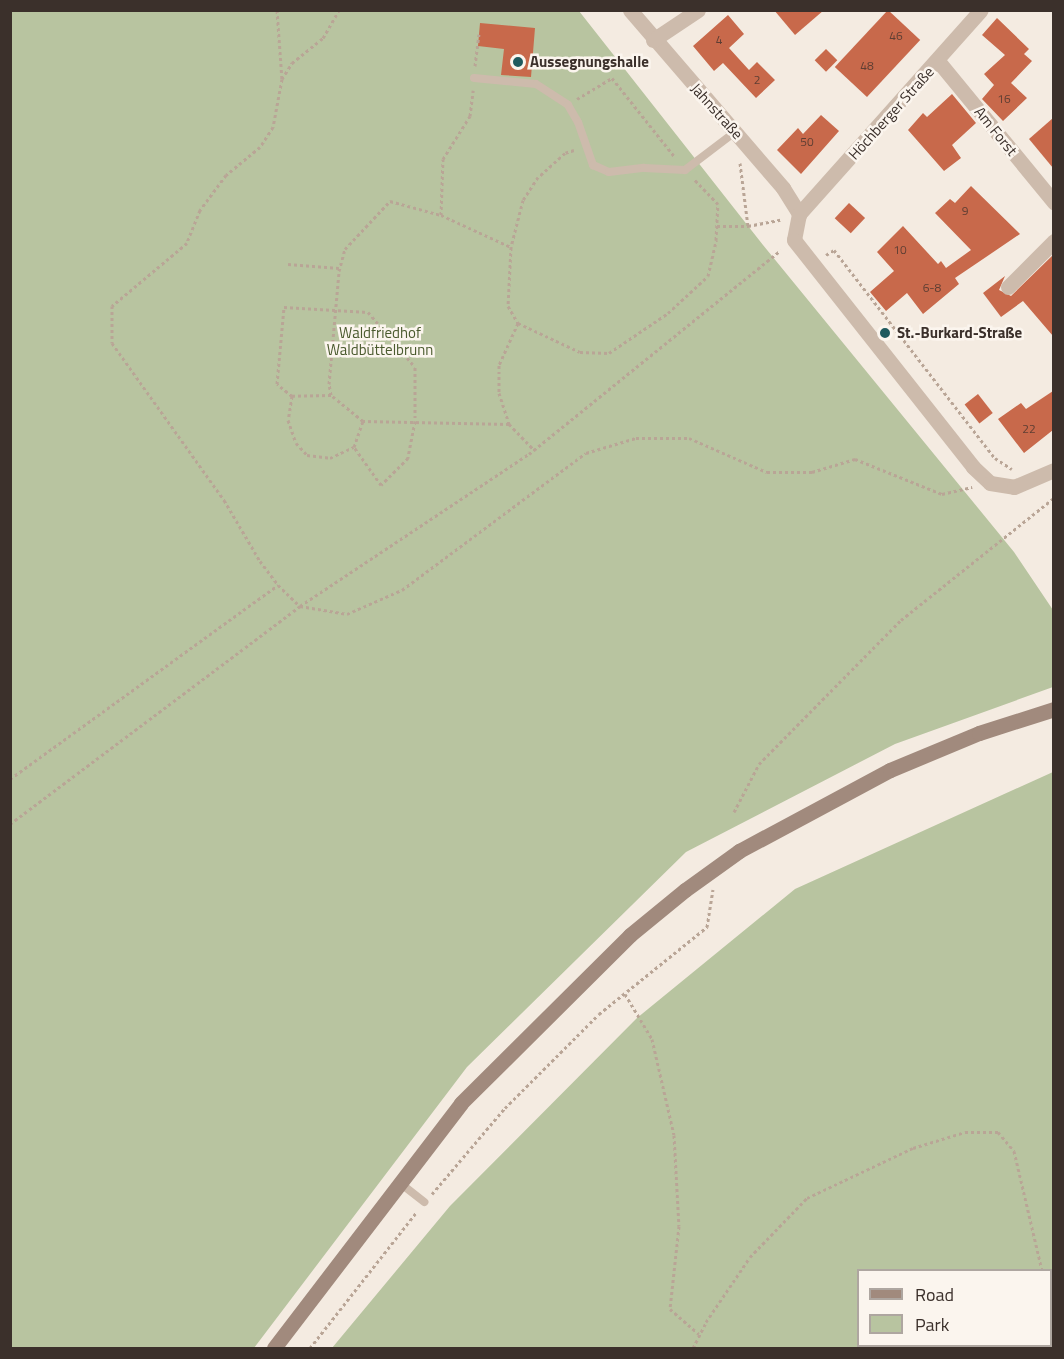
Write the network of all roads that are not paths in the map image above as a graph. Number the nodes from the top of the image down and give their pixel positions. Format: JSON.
{"nodes":[{"id":1,"x":630,"y":10,"type":"edge"},
{"id":2,"x":698,"y":10,"type":"edge"},
{"id":3,"x":981,"y":10,"type":"edge"},
{"id":4,"x":653,"y":40,"type":"junction"},
{"id":5,"x":938,"y":61,"type":"junction"},
{"id":6,"x":474,"y":78,"type":"road end"},
{"id":7,"x":736,"y":132,"type":"junction"},
{"id":8,"x":1053,"y":202,"type":"edge"},
{"id":9,"x":799,"y":214,"type":"junction"},
{"id":10,"x":1053,"y":241,"type":"edge"},
{"id":11,"x":1008,"y":287,"type":"dead end"},
{"id":12,"x":1053,"y":470,"type":"edge"},
{"id":13,"x":1053,"y":709,"type":"edge"},
{"id":14,"x":400,"y":1183,"type":"junction"},
{"id":15,"x":424,"y":1202,"type":"road end"},
{"id":16,"x":274,"y":1348,"type":"edge"}],
"edges":[{"from":1,"to":4,"type":"street","name":"Jahnstraße"},
{"from":2,"to":4,"type":"street"},
{"from":3,"to":5,"type":"street","name":"Höchberger Straße"},
{"from":4,"to":7,"type":"street","name":"Jahnstraße"},
{"from":5,"to":8,"type":"street","name":"Am Forst"},
{"from":5,"to":9,"type":"street","name":"Höchberger Straße"},
{"from":6,"to":7,"type":"lane"},
{"from":7,"to":9,"type":"street","name":"Jahnstraße"},
{"from":9,"to":12,"type":"street"},
{"from":10,"to":11,"type":"street"},
{"from":13,"to":14,"type":"main road","bridge":true},
{"from":14,"to":15,"type":"lane"},
{"from":14,"to":16,"type":"main road"}]}
